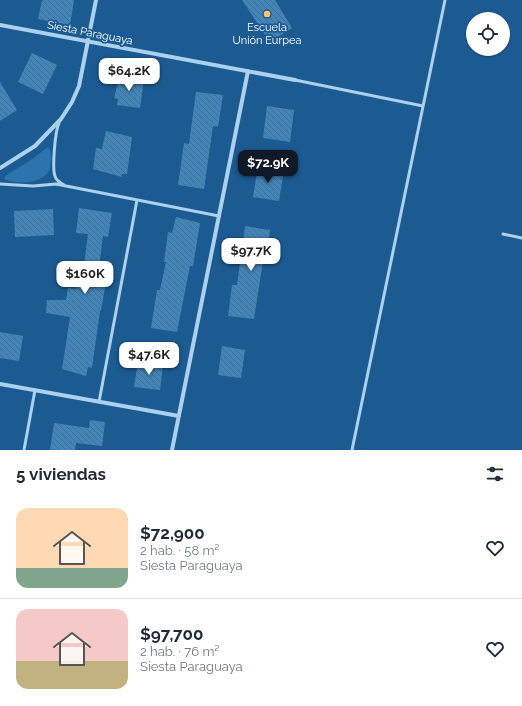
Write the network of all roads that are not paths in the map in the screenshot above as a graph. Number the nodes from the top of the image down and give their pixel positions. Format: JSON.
{"nodes":[{"id":1,"x":96,"y":0,"type":"edge"},
{"id":2,"x":445,"y":0,"type":"edge"},
{"id":3,"x":0,"y":25,"type":"edge"},
{"id":4,"x":88,"y":41,"type":"junction"},
{"id":5,"x":248,"y":71,"type":"junction"},
{"id":6,"x":295,"y":80,"type":"joint"},
{"id":7,"x":423,"y":106,"type":"junction"},
{"id":8,"x":61,"y":119,"type":"junction"},
{"id":9,"x":0,"y":168,"type":"edge"},
{"id":10,"x":0,"y":184,"type":"edge"},
{"id":11,"x":67,"y":186,"type":"junction"},
{"id":12,"x":137,"y":200,"type":"junction"},
{"id":13,"x":219,"y":216,"type":"junction"},
{"id":14,"x":503,"y":234,"type":"dead end"},
{"id":15,"x":522,"y":238,"type":"edge"},
{"id":16,"x":0,"y":384,"type":"edge"},
{"id":17,"x":35,"y":390,"type":"junction"},
{"id":18,"x":100,"y":402,"type":"junction"},
{"id":19,"x":179,"y":416,"type":"junction"},
{"id":20,"x":24,"y":450,"type":"edge"},
{"id":21,"x":172,"y":450,"type":"edge"},
{"id":22,"x":352,"y":450,"type":"edge"}],
"edges":[{"from":1,"to":4,"type":"street"},
{"from":2,"to":7,"type":"lane"},
{"from":3,"to":4,"type":"street","name":"Siesta Paraguaya"},
{"from":4,"to":5,"type":"street","name":"Siesta Paraguaya"},
{"from":4,"to":8,"type":"street"},
{"from":5,"to":6,"type":"street","name":"Siesta Paraguaya"},
{"from":5,"to":13,"type":"street"},
{"from":6,"to":7,"type":"lane"},
{"from":7,"to":22,"type":"lane"},
{"from":8,"to":9,"type":"street"},
{"from":8,"to":11,"type":"lane"},
{"from":10,"to":11,"type":"lane"},
{"from":11,"to":12,"type":"lane"},
{"from":12,"to":13,"type":"lane"},
{"from":12,"to":18,"type":"lane"},
{"from":13,"to":19,"type":"street"},
{"from":14,"to":15,"type":"lane"},
{"from":16,"to":17,"type":"street"},
{"from":17,"to":18,"type":"street"},
{"from":17,"to":20,"type":"lane"},
{"from":18,"to":19,"type":"street"},
{"from":19,"to":21,"type":"street"}]}
